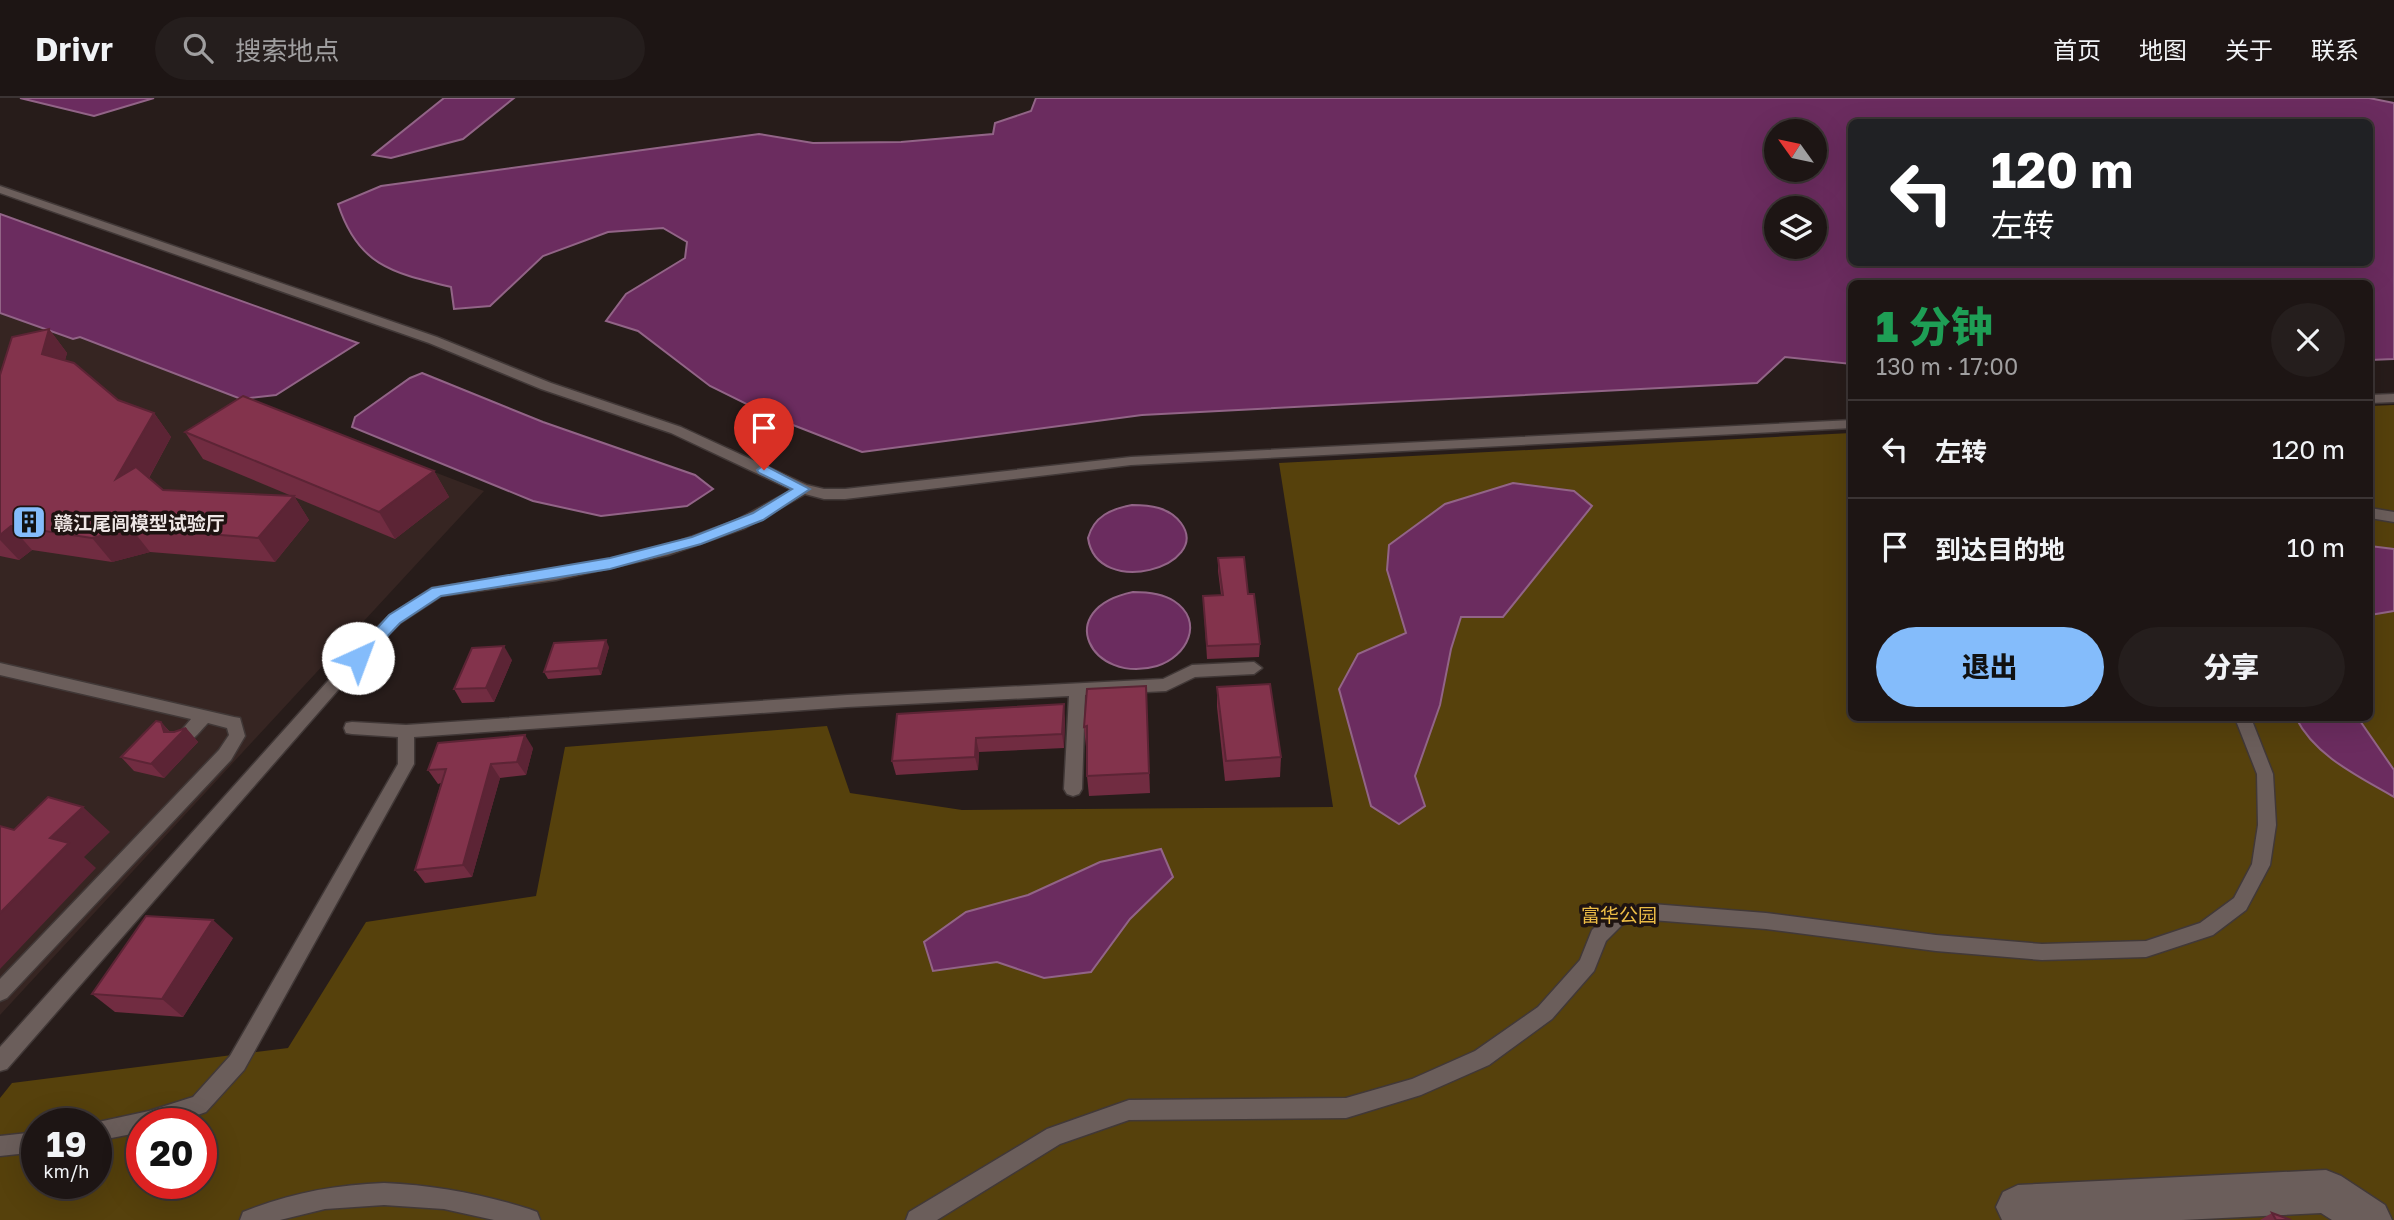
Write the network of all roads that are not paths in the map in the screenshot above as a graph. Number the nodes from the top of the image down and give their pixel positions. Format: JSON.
{"nodes":[{"id":1,"x":0,"y":189,"type":"edge"},
{"id":2,"x":2394,"y":398,"type":"edge"},
{"id":3,"x":2373,"y":400,"type":"edge"},
{"id":4,"x":1848,"y":424,"type":"edge"},
{"id":5,"x":803,"y":489,"type":"junction"},
{"id":6,"x":2373,"y":514,"type":"edge"},
{"id":7,"x":2394,"y":517,"type":"edge"},
{"id":8,"x":1254,"y":668,"type":"dead end"},
{"id":9,"x":0,"y":669,"type":"edge"},
{"id":10,"x":1077,"y":690,"type":"junction"},
{"id":11,"x":205,"y":716,"type":"junction"},
{"id":12,"x":2244,"y":721,"type":"edge"},
{"id":13,"x":352,"y":728,"type":"dead end"},
{"id":14,"x":406,"y":731,"type":"junction"},
{"id":15,"x":183,"y":738,"type":"edge"},
{"id":16,"x":1073,"y":789,"type":"dead end"},
{"id":17,"x":0,"y":992,"type":"edge"},
{"id":18,"x":0,"y":1062,"type":"edge"},
{"id":19,"x":112,"y":1128,"type":"edge"},
{"id":20,"x":21,"y":1144,"type":"edge"},
{"id":21,"x":0,"y":1146,"type":"edge"},
{"id":22,"x":251,"y":1220,"type":"edge"},
{"id":23,"x":529,"y":1220,"type":"edge"},
{"id":24,"x":917,"y":1220,"type":"edge"},
{"id":25,"x":2029,"y":1220,"type":"edge"},
{"id":26,"x":2370,"y":1220,"type":"edge"}],
"edges":[{"from":1,"to":5,"type":"lane"},
{"from":2,"to":3,"type":"lane"},
{"from":4,"to":5,"type":"lane"},
{"from":5,"to":18,"type":"lane"},
{"from":6,"to":7,"type":"lane"},
{"from":8,"to":10,"type":"lane"},
{"from":9,"to":11,"type":"lane"},
{"from":10,"to":14,"type":"lane"},
{"from":10,"to":16,"type":"lane"},
{"from":11,"to":15,"type":"lane"},
{"from":11,"to":17,"type":"lane"},
{"from":12,"to":24,"type":"lane"},
{"from":13,"to":14,"type":"lane"},
{"from":14,"to":19,"type":"lane"},
{"from":20,"to":21,"type":"lane"},
{"from":22,"to":23,"type":"lane"},
{"from":25,"to":26,"type":"street"}]}
